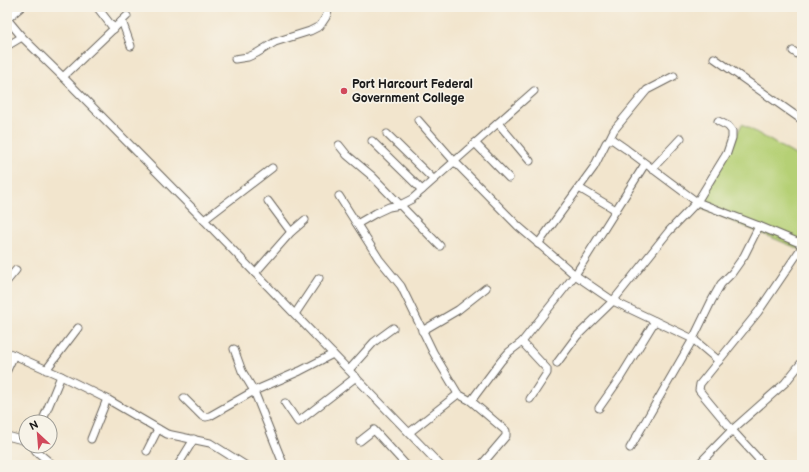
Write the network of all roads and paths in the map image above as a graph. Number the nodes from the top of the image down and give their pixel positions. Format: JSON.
{"nodes":[{"id":1,"x":21,"y":7,"type":"edge"},
{"id":2,"x":96,"y":7,"type":"edge"},
{"id":3,"x":329,"y":7,"type":"edge"},
{"id":4,"x":127,"y":16,"type":"dead end"},
{"id":5,"x":7,"y":19,"type":"edge"},
{"id":6,"x":122,"y":22,"type":"junction"},
{"id":7,"x":114,"y":28,"type":"junction"},
{"id":8,"x":22,"y":37,"type":"junction"},
{"id":9,"x":7,"y":46,"type":"edge"},
{"id":10,"x":131,"y":46,"type":"dead end"},
{"id":11,"x":793,"y":51,"type":"dead end"},
{"id":12,"x":802,"y":57,"type":"edge"},
{"id":13,"x":714,"y":58,"type":"dead end"},
{"id":14,"x":235,"y":59,"type":"dead end"},
{"id":15,"x":674,"y":76,"type":"dead end"},
{"id":16,"x":63,"y":77,"type":"junction"},
{"id":17,"x":534,"y":91,"type":"dead end"},
{"id":18,"x":418,"y":120,"type":"dead end"},
{"id":19,"x":802,"y":120,"type":"edge"},
{"id":20,"x":718,"y":121,"type":"dead end"},
{"id":21,"x":498,"y":124,"type":"junction"},
{"id":22,"x":387,"y":134,"type":"dead end"},
{"id":23,"x":680,"y":138,"type":"dead end"},
{"id":24,"x":609,"y":140,"type":"junction"},
{"id":25,"x":372,"y":141,"type":"dead end"},
{"id":26,"x":475,"y":143,"type":"junction"},
{"id":27,"x":339,"y":145,"type":"dead end"},
{"id":28,"x":454,"y":161,"type":"junction"},
{"id":29,"x":530,"y":161,"type":"dead end"},
{"id":30,"x":645,"y":164,"type":"junction"},
{"id":31,"x":272,"y":168,"type":"dead end"},
{"id":32,"x":652,"y":169,"type":"junction"},
{"id":33,"x":509,"y":178,"type":"dead end"},
{"id":34,"x":433,"y":179,"type":"junction"},
{"id":35,"x":579,"y":188,"type":"junction"},
{"id":36,"x":422,"y":190,"type":"junction"},
{"id":37,"x":339,"y":196,"type":"dead end"},
{"id":38,"x":268,"y":201,"type":"dead end"},
{"id":39,"x":697,"y":202,"type":"junction"},
{"id":40,"x":400,"y":206,"type":"junction"},
{"id":41,"x":616,"y":210,"type":"junction"},
{"id":42,"x":204,"y":220,"type":"junction"},
{"id":43,"x":305,"y":220,"type":"dead end"},
{"id":44,"x":357,"y":224,"type":"junction"},
{"id":45,"x":760,"y":226,"type":"junction"},
{"id":46,"x":291,"y":232,"type":"junction"},
{"id":47,"x":538,"y":244,"type":"junction"},
{"id":48,"x":802,"y":245,"type":"edge"},
{"id":49,"x":440,"y":246,"type":"dead end"},
{"id":50,"x":16,"y":270,"type":"dead end"},
{"id":51,"x":255,"y":273,"type":"junction"},
{"id":52,"x":575,"y":275,"type":"junction"},
{"id":53,"x":319,"y":278,"type":"dead end"},
{"id":54,"x":7,"y":281,"type":"edge"},
{"id":55,"x":486,"y":288,"type":"dead end"},
{"id":56,"x":613,"y":301,"type":"junction"},
{"id":57,"x":295,"y":314,"type":"junction"},
{"id":58,"x":655,"y":321,"type":"junction"},
{"id":59,"x":78,"y":328,"type":"dead end"},
{"id":60,"x":393,"y":328,"type":"dead end"},
{"id":61,"x":422,"y":331,"type":"junction"},
{"id":62,"x":693,"y":339,"type":"junction"},
{"id":63,"x":522,"y":342,"type":"junction"},
{"id":64,"x":234,"y":349,"type":"dead end"},
{"id":65,"x":10,"y":353,"type":"edge"},
{"id":66,"x":333,"y":354,"type":"junction"},
{"id":67,"x":719,"y":361,"type":"junction"},
{"id":68,"x":802,"y":362,"type":"edge"},
{"id":69,"x":558,"y":363,"type":"dead end"},
{"id":70,"x":7,"y":370,"type":"edge"},
{"id":71,"x":46,"y":370,"type":"junction"},
{"id":72,"x":349,"y":370,"type":"junction"},
{"id":73,"x":61,"y":376,"type":"junction"},
{"id":74,"x":356,"y":377,"type":"junction"},
{"id":75,"x":254,"y":391,"type":"junction"},
{"id":76,"x":458,"y":394,"type":"junction"},
{"id":77,"x":184,"y":398,"type":"dead end"},
{"id":78,"x":107,"y":399,"type":"junction"},
{"id":79,"x":530,"y":399,"type":"dead end"},
{"id":80,"x":471,"y":401,"type":"junction"},
{"id":81,"x":285,"y":403,"type":"dead end"},
{"id":82,"x":599,"y":408,"type":"dead end"},
{"id":83,"x":45,"y":414,"type":"edge"},
{"id":84,"x":158,"y":429,"type":"junction"},
{"id":85,"x":732,"y":430,"type":"junction"},
{"id":86,"x":410,"y":432,"type":"junction"},
{"id":87,"x":7,"y":436,"type":"edge"},
{"id":88,"x":18,"y":439,"type":"edge"},
{"id":89,"x":91,"y":439,"type":"dead end"},
{"id":90,"x":194,"y":439,"type":"junction"},
{"id":91,"x":360,"y":441,"type":"dead end"},
{"id":92,"x":630,"y":448,"type":"dead end"},
{"id":93,"x":147,"y":451,"type":"dead end"},
{"id":94,"x":40,"y":454,"type":"edge"},
{"id":95,"x":282,"y":461,"type":"dead end"},
{"id":96,"x":483,"y":463,"type":"dead end"},
{"id":97,"x":242,"y":464,"type":"edge"},
{"id":98,"x":53,"y":465,"type":"edge"},
{"id":99,"x":178,"y":465,"type":"edge"},
{"id":100,"x":406,"y":465,"type":"edge"},
{"id":101,"x":440,"y":465,"type":"edge"},
{"id":102,"x":698,"y":465,"type":"edge"},
{"id":103,"x":764,"y":465,"type":"edge"}],
"edges":[{"from":1,"to":5,"type":"street"},
{"from":2,"to":7,"type":"street"},
{"from":3,"to":14,"type":"street"},
{"from":4,"to":6,"type":"street"},
{"from":5,"to":8,"type":"street"},
{"from":6,"to":7,"type":"street"},
{"from":6,"to":10,"type":"street"},
{"from":7,"to":16,"type":"street"},
{"from":8,"to":9,"type":"street"},
{"from":8,"to":16,"type":"street"},
{"from":11,"to":12,"type":"street"},
{"from":13,"to":19,"type":"street"},
{"from":15,"to":24,"type":"street"},
{"from":16,"to":42,"type":"street"},
{"from":17,"to":21,"type":"street"},
{"from":18,"to":28,"type":"street"},
{"from":20,"to":39,"type":"street"},
{"from":21,"to":26,"type":"street"},
{"from":21,"to":29,"type":"street"},
{"from":22,"to":34,"type":"street"},
{"from":23,"to":32,"type":"street"},
{"from":24,"to":30,"type":"street"},
{"from":24,"to":35,"type":"street"},
{"from":25,"to":36,"type":"street"},
{"from":26,"to":28,"type":"street"},
{"from":26,"to":33,"type":"street"},
{"from":27,"to":40,"type":"street"},
{"from":28,"to":34,"type":"street"},
{"from":28,"to":47,"type":"street"},
{"from":30,"to":32,"type":"street"},
{"from":30,"to":41,"type":"street"},
{"from":31,"to":42,"type":"street"},
{"from":32,"to":39,"type":"street"},
{"from":34,"to":36,"type":"street"},
{"from":35,"to":41,"type":"street"},
{"from":35,"to":47,"type":"street"},
{"from":36,"to":40,"type":"street"},
{"from":37,"to":44,"type":"street"},
{"from":38,"to":46,"type":"street"},
{"from":39,"to":45,"type":"street"},
{"from":39,"to":56,"type":"street"},
{"from":40,"to":44,"type":"street"},
{"from":40,"to":49,"type":"street"},
{"from":41,"to":52,"type":"street"},
{"from":42,"to":51,"type":"street"},
{"from":43,"to":46,"type":"street"},
{"from":44,"to":61,"type":"street"},
{"from":45,"to":48,"type":"street"},
{"from":45,"to":62,"type":"street"},
{"from":46,"to":51,"type":"street"},
{"from":47,"to":52,"type":"street"},
{"from":48,"to":67,"type":"street"},
{"from":50,"to":54,"type":"street"},
{"from":51,"to":57,"type":"street"},
{"from":52,"to":56,"type":"street"},
{"from":52,"to":63,"type":"street"},
{"from":53,"to":57,"type":"street"},
{"from":55,"to":61,"type":"street"},
{"from":56,"to":58,"type":"street"},
{"from":56,"to":69,"type":"street"},
{"from":57,"to":66,"type":"street"},
{"from":58,"to":62,"type":"street"},
{"from":58,"to":82,"type":"street"},
{"from":59,"to":71,"type":"street"},
{"from":60,"to":72,"type":"street"},
{"from":61,"to":76,"type":"street"},
{"from":62,"to":67,"type":"street"},
{"from":62,"to":92,"type":"street"},
{"from":63,"to":79,"type":"street"},
{"from":63,"to":80,"type":"street"},
{"from":64,"to":75,"type":"street"},
{"from":65,"to":70,"type":"street"},
{"from":65,"to":71,"type":"street"},
{"from":66,"to":72,"type":"street"},
{"from":66,"to":75,"type":"street"},
{"from":67,"to":85,"type":"street"},
{"from":68,"to":85,"type":"street"},
{"from":71,"to":73,"type":"street"},
{"from":72,"to":74,"type":"street"},
{"from":73,"to":78,"type":"street"},
{"from":73,"to":83,"type":"street"},
{"from":74,"to":81,"type":"street"},
{"from":74,"to":86,"type":"street"},
{"from":75,"to":77,"type":"street"},
{"from":75,"to":95,"type":"street"},
{"from":76,"to":80,"type":"street"},
{"from":76,"to":86,"type":"street"},
{"from":78,"to":84,"type":"street"},
{"from":78,"to":89,"type":"street"},
{"from":80,"to":96,"type":"street"},
{"from":84,"to":90,"type":"street"},
{"from":84,"to":93,"type":"street"},
{"from":85,"to":102,"type":"street"},
{"from":85,"to":103,"type":"street"},
{"from":86,"to":101,"type":"street"},
{"from":87,"to":88,"type":"street"},
{"from":90,"to":97,"type":"street"},
{"from":90,"to":99,"type":"street"},
{"from":91,"to":100,"type":"street"},
{"from":94,"to":98,"type":"street"}]}
